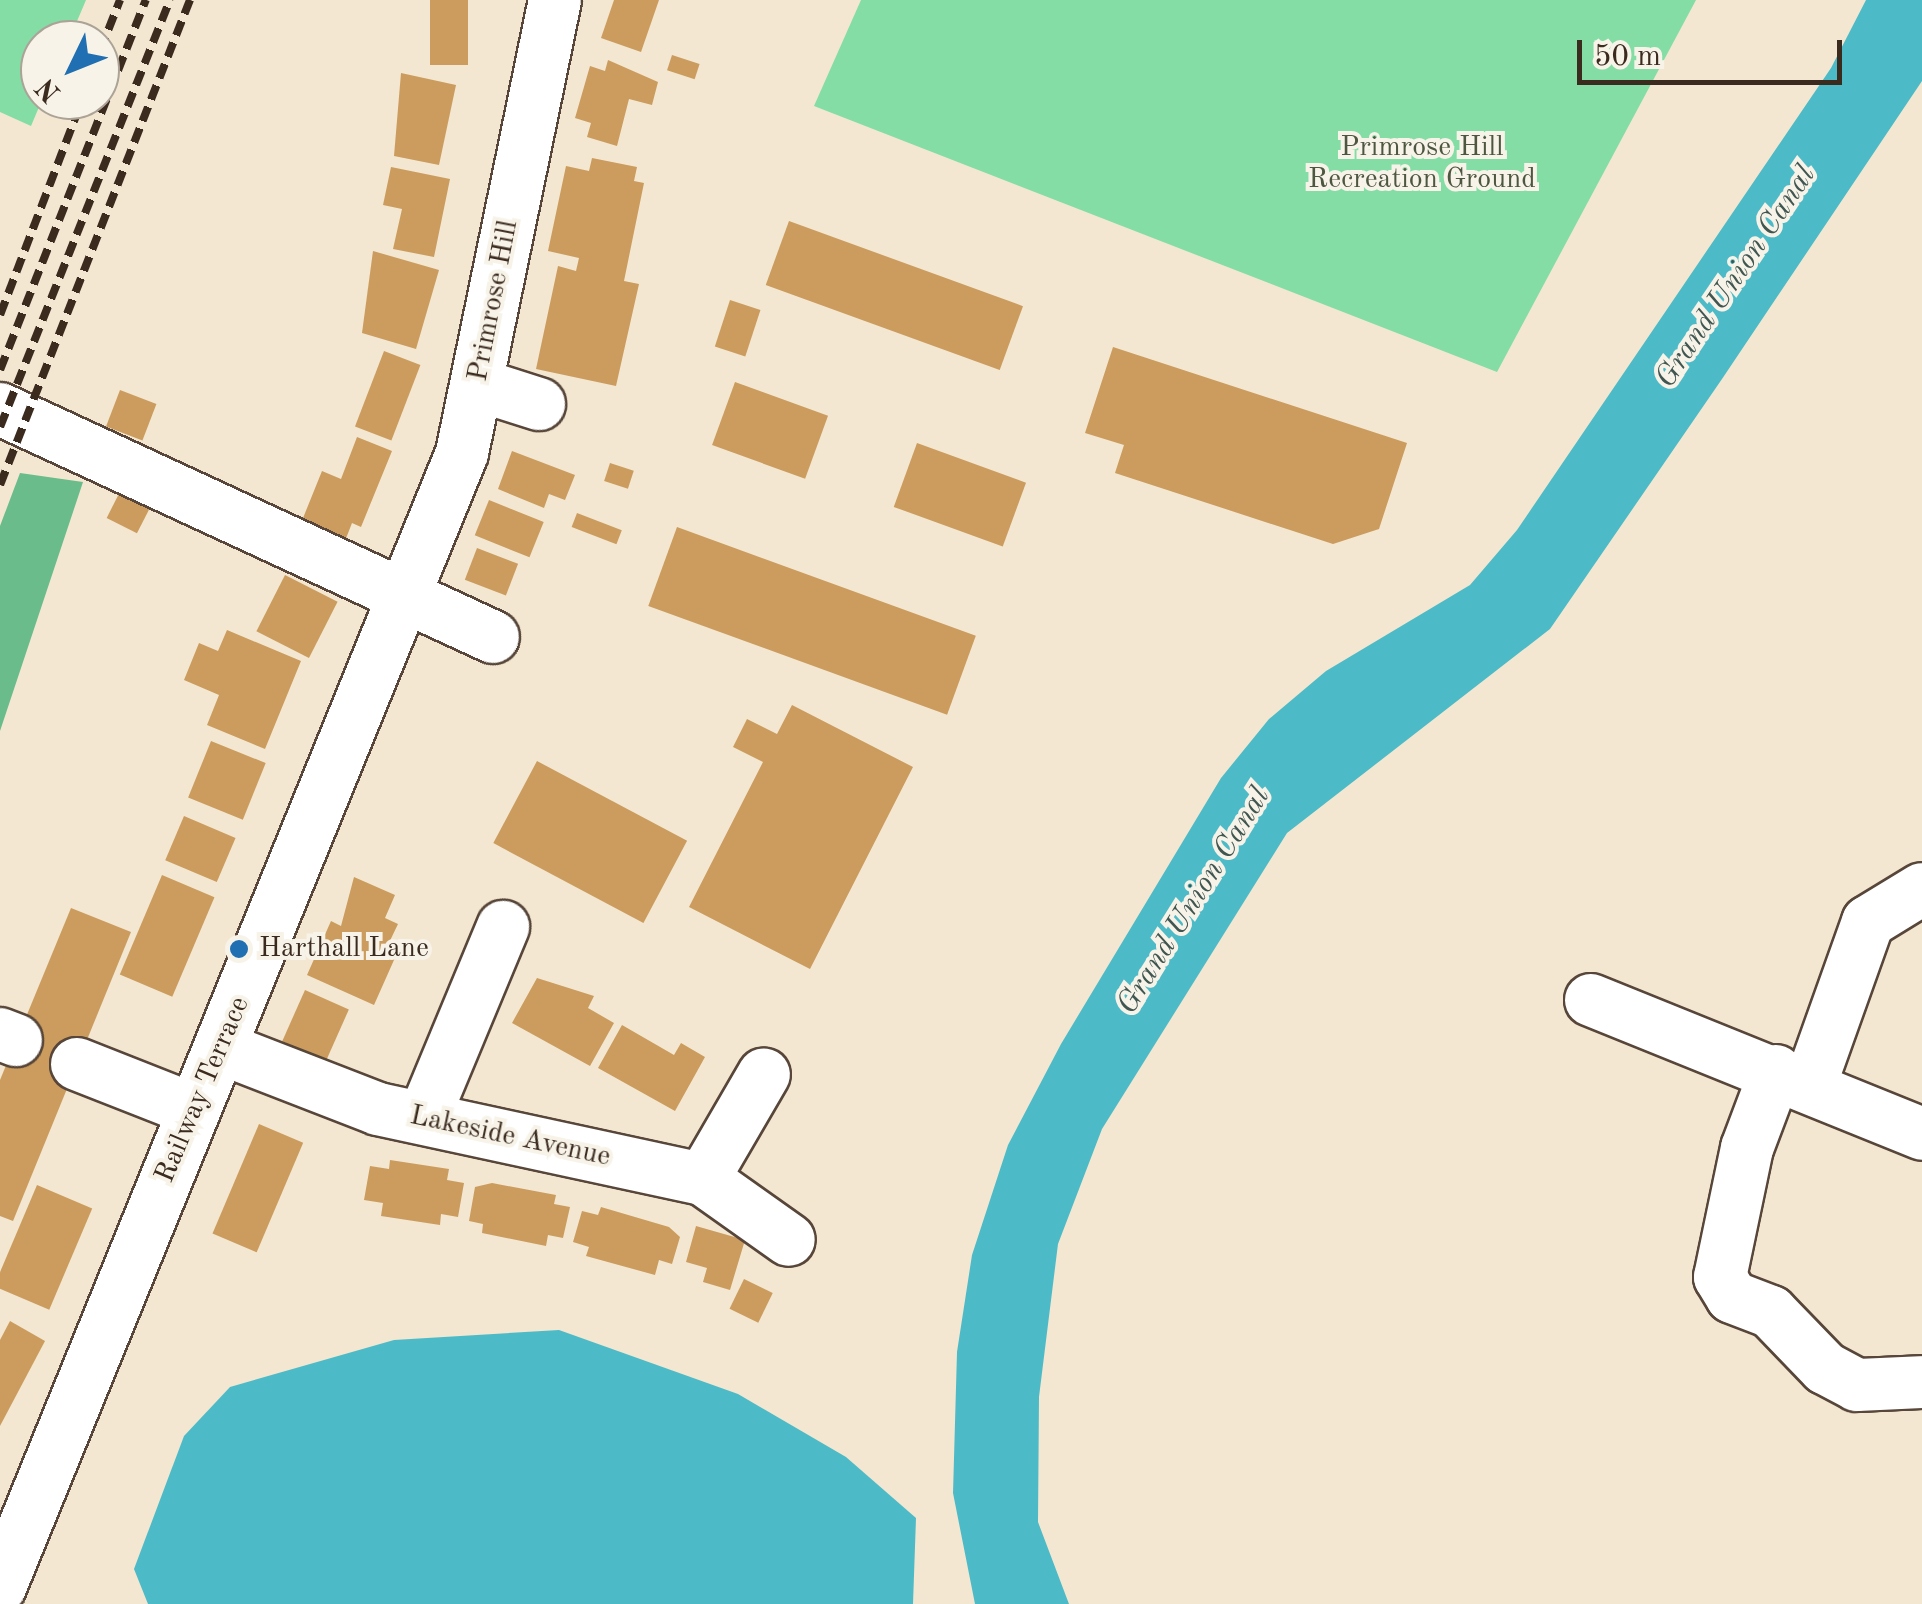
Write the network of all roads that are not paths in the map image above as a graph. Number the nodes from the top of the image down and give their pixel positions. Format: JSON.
{"nodes":[{"id":1,"x":556,"y":0,"type":"edge"},
{"id":2,"x":479,"y":384,"type":"junction"},
{"id":3,"x":539,"y":404,"type":"dead end"},
{"id":4,"x":0,"y":409,"type":"edge"},
{"id":5,"x":405,"y":593,"type":"junction"},
{"id":6,"x":493,"y":636,"type":"dead end"},
{"id":7,"x":1922,"y":889,"type":"edge"},
{"id":8,"x":503,"y":927,"type":"dead end"},
{"id":9,"x":1592,"y":1000,"type":"dead end"},
{"id":10,"x":221,"y":1048,"type":"junction"},
{"id":11,"x":77,"y":1064,"type":"dead end"},
{"id":12,"x":764,"y":1074,"type":"dead end"},
{"id":13,"x":1793,"y":1078,"type":"junction"},
{"id":14,"x":194,"y":1110,"type":"junction"},
{"id":15,"x":424,"y":1117,"type":"junction"},
{"id":16,"x":1922,"y":1134,"type":"edge"},
{"id":17,"x":703,"y":1179,"type":"junction"},
{"id":18,"x":789,"y":1240,"type":"dead end"},
{"id":19,"x":1922,"y":1382,"type":"edge"},
{"id":20,"x":0,"y":1587,"type":"edge"}],
"edges":[{"from":1,"to":2,"type":"street","name":"Primrose Hill"},
{"from":2,"to":3,"type":"street"},
{"from":2,"to":5,"type":"street","name":"Primrose Hill"},
{"from":4,"to":5,"type":"street"},
{"from":5,"to":6,"type":"street"},
{"from":5,"to":10,"type":"street","name":"Railway Terrace"},
{"from":7,"to":13,"type":"street"},
{"from":8,"to":15,"type":"street"},
{"from":9,"to":13,"type":"street"},
{"from":10,"to":14,"type":"street","name":"Railway Terrace"},
{"from":10,"to":15,"type":"street","name":"Lakeside Avenue"},
{"from":11,"to":14,"type":"street"},
{"from":12,"to":17,"type":"street"},
{"from":13,"to":16,"type":"street"},
{"from":13,"to":19,"type":"street"},
{"from":14,"to":20,"type":"street","name":"Railway Terrace"},
{"from":15,"to":17,"type":"street","name":"Lakeside Avenue"},
{"from":17,"to":18,"type":"street","name":"Lakeside Avenue"}]}
